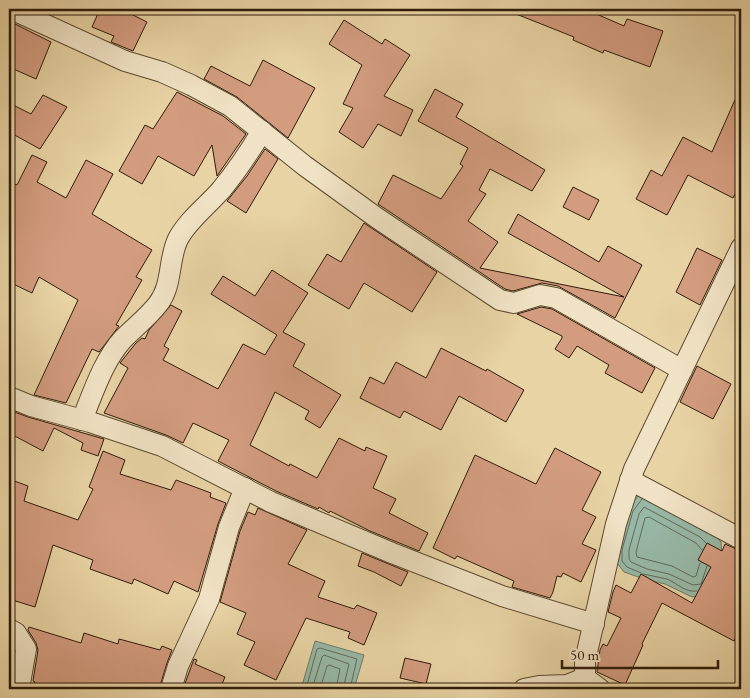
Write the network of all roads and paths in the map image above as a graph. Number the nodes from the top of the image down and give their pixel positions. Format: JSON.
{"nodes":[{"id":1,"x":11,"y":9,"type":"edge"},
{"id":2,"x":262,"y":131,"type":"junction"},
{"id":3,"x":741,"y":248,"type":"edge"},
{"id":4,"x":682,"y":370,"type":"junction"},
{"id":5,"x":9,"y":397,"type":"edge"},
{"id":6,"x":82,"y":420,"type":"junction"},
{"id":7,"x":630,"y":480,"type":"junction"},
{"id":8,"x":245,"y":488,"type":"junction"},
{"id":9,"x":741,"y":539,"type":"edge"},
{"id":10,"x":594,"y":624,"type":"junction"},
{"id":11,"x":9,"y":629,"type":"edge"},
{"id":12,"x":587,"y":686,"type":"edge"},
{"id":13,"x":19,"y":689,"type":"edge"},
{"id":14,"x":171,"y":689,"type":"edge"},
{"id":15,"x":524,"y":689,"type":"edge"}],
"edges":[{"from":1,"to":2,"type":"street"},
{"from":2,"to":4,"type":"street"},
{"from":2,"to":6,"type":"street"},
{"from":3,"to":4,"type":"street"},
{"from":4,"to":7,"type":"street"},
{"from":5,"to":6,"type":"street"},
{"from":6,"to":8,"type":"street"},
{"from":7,"to":9,"type":"street"},
{"from":7,"to":10,"type":"street"},
{"from":8,"to":10,"type":"street"},
{"from":8,"to":14,"type":"street"},
{"from":10,"to":12,"type":"street"},
{"from":11,"to":13,"type":"street"},
{"from":12,"to":15,"type":"street"}]}
